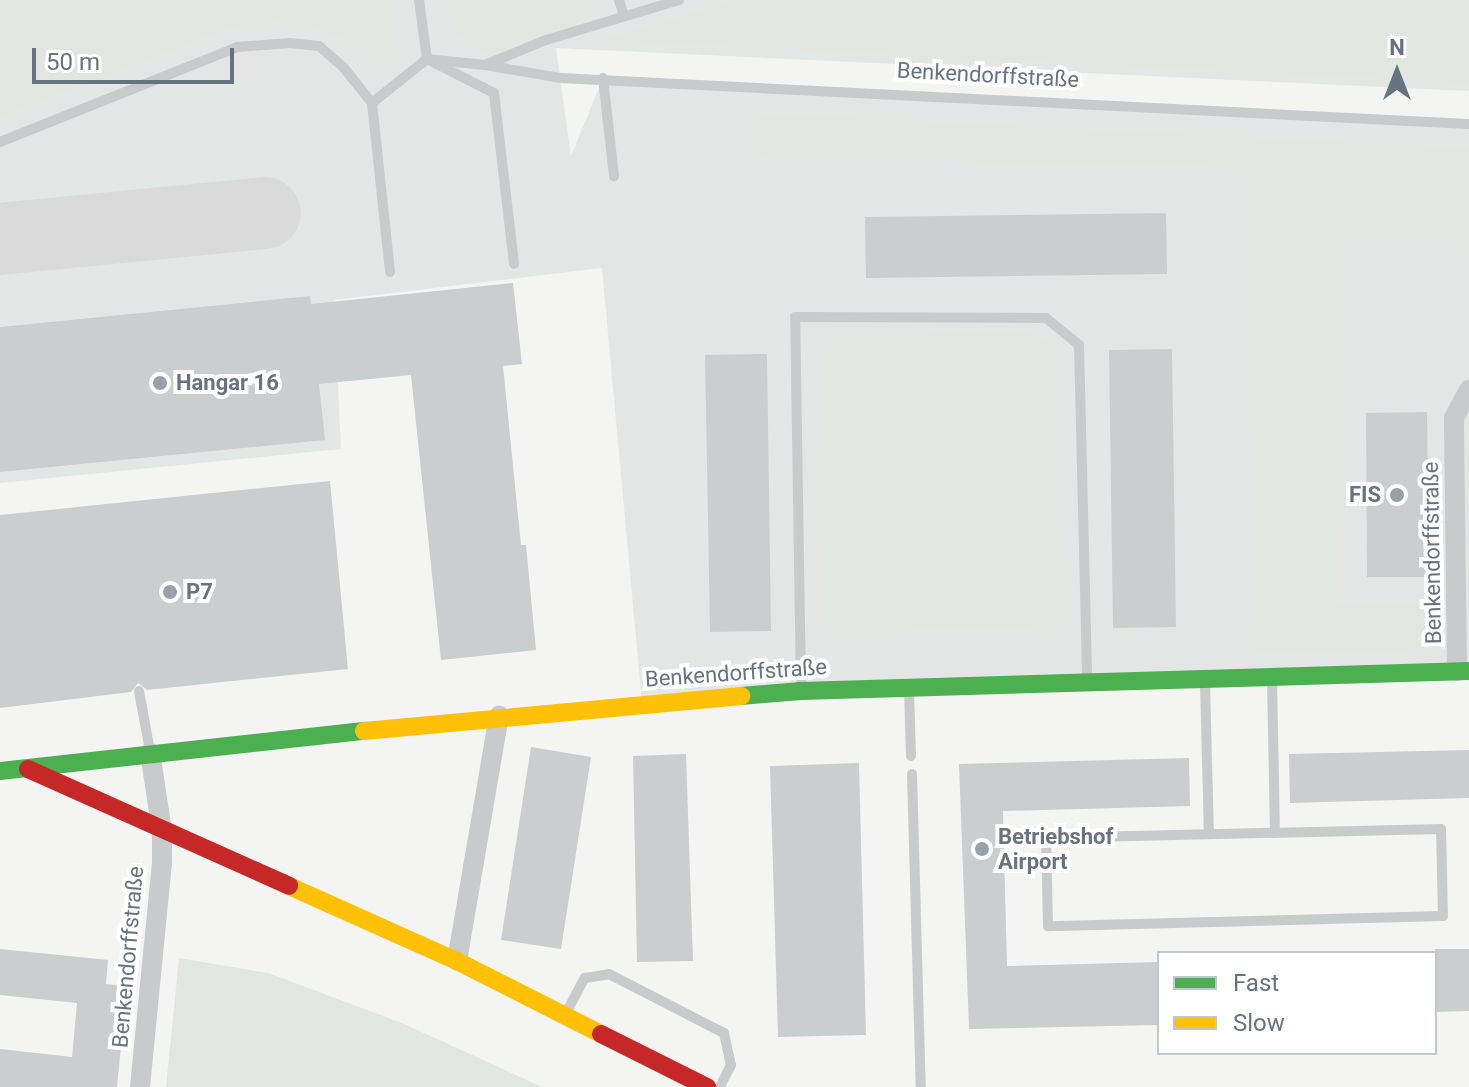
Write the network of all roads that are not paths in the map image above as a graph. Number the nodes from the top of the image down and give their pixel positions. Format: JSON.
{"nodes":[{"id":1,"x":419,"y":0,"type":"edge"},
{"id":2,"x":619,"y":0,"type":"edge"},
{"id":3,"x":679,"y":0,"type":"edge"},
{"id":4,"x":624,"y":16,"type":"junction"},
{"id":5,"x":427,"y":59,"type":"junction"},
{"id":6,"x":485,"y":65,"type":"junction"},
{"id":7,"x":603,"y":78,"type":"junction"},
{"id":8,"x":372,"y":103,"type":"junction"},
{"id":9,"x":1469,"y":124,"type":"edge"},
{"id":10,"x":0,"y":142,"type":"edge"},
{"id":11,"x":614,"y":176,"type":"dead end"},
{"id":12,"x":514,"y":264,"type":"dead end"},
{"id":13,"x":390,"y":272,"type":"dead end"},
{"id":14,"x":1469,"y":390,"type":"edge"},
{"id":15,"x":1463,"y":671,"type":"edge"},
{"id":16,"x":1271,"y":676,"type":"junction"},
{"id":17,"x":1205,"y":678,"type":"junction"},
{"id":18,"x":1087,"y":681,"type":"junction"},
{"id":19,"x":909,"y":686,"type":"junction"},
{"id":20,"x":139,"y":691,"type":"dead end"},
{"id":21,"x":801,"y":691,"type":"junction"},
{"id":22,"x":499,"y":716,"type":"junction"},
{"id":23,"x":150,"y":753,"type":"junction"},
{"id":24,"x":911,"y":756,"type":"dead end"},
{"id":25,"x":25,"y":768,"type":"junction"},
{"id":26,"x":0,"y":771,"type":"edge"},
{"id":27,"x":912,"y":774,"type":"dead end"},
{"id":28,"x":162,"y":831,"type":"junction"},
{"id":29,"x":1275,"y":833,"type":"junction"},
{"id":30,"x":1209,"y":834,"type":"junction"},
{"id":31,"x":457,"y":961,"type":"junction"},
{"id":32,"x":565,"y":1015,"type":"junction"},
{"id":33,"x":140,"y":1087,"type":"edge"},
{"id":34,"x":707,"y":1087,"type":"edge"},
{"id":35,"x":720,"y":1087,"type":"edge"},
{"id":36,"x":921,"y":1087,"type":"edge"}],
"edges":[{"from":1,"to":5,"type":"lane"},
{"from":2,"to":4,"type":"lane"},
{"from":3,"to":4,"type":"lane"},
{"from":4,"to":6,"type":"lane"},
{"from":5,"to":6,"type":"lane","name":"Benkendorffstraße"},
{"from":5,"to":8,"type":"lane"},
{"from":5,"to":12,"type":"lane"},
{"from":6,"to":7,"type":"lane","name":"Benkendorffstraße"},
{"from":7,"to":9,"type":"lane","name":"Benkendorffstraße"},
{"from":7,"to":11,"type":"lane"},
{"from":8,"to":10,"type":"lane"},
{"from":8,"to":13,"type":"lane"},
{"from":14,"to":15,"type":"street","name":"Benkendorffstraße"},
{"from":15,"to":16,"type":"street","name":"Benkendorffstraße"},
{"from":16,"to":17,"type":"street","name":"Benkendorffstraße"},
{"from":16,"to":29,"type":"lane"},
{"from":17,"to":18,"type":"street","name":"Benkendorffstraße"},
{"from":17,"to":30,"type":"lane"},
{"from":18,"to":19,"type":"street","name":"Benkendorffstraße"},
{"from":18,"to":21,"type":"lane"},
{"from":19,"to":21,"type":"street","name":"Benkendorffstraße"},
{"from":19,"to":24,"type":"lane"},
{"from":20,"to":23,"type":"lane"},
{"from":21,"to":22,"type":"street","name":"Benkendorffstraße"},
{"from":22,"to":23,"type":"street","name":"Benkendorffstraße"},
{"from":22,"to":31,"type":"street"},
{"from":23,"to":25,"type":"street"},
{"from":23,"to":28,"type":"street","name":"Benkendorffstraße"},
{"from":25,"to":26,"type":"street"},
{"from":25,"to":28,"type":"street"},
{"from":27,"to":36,"type":"lane"},
{"from":28,"to":31,"type":"street"},
{"from":28,"to":33,"type":"street","name":"Benkendorffstraße"},
{"from":29,"to":30,"type":"lane"},
{"from":29,"to":30,"type":"lane"},
{"from":31,"to":32,"type":"street"},
{"from":32,"to":34,"type":"street"},
{"from":32,"to":35,"type":"lane"}]}
